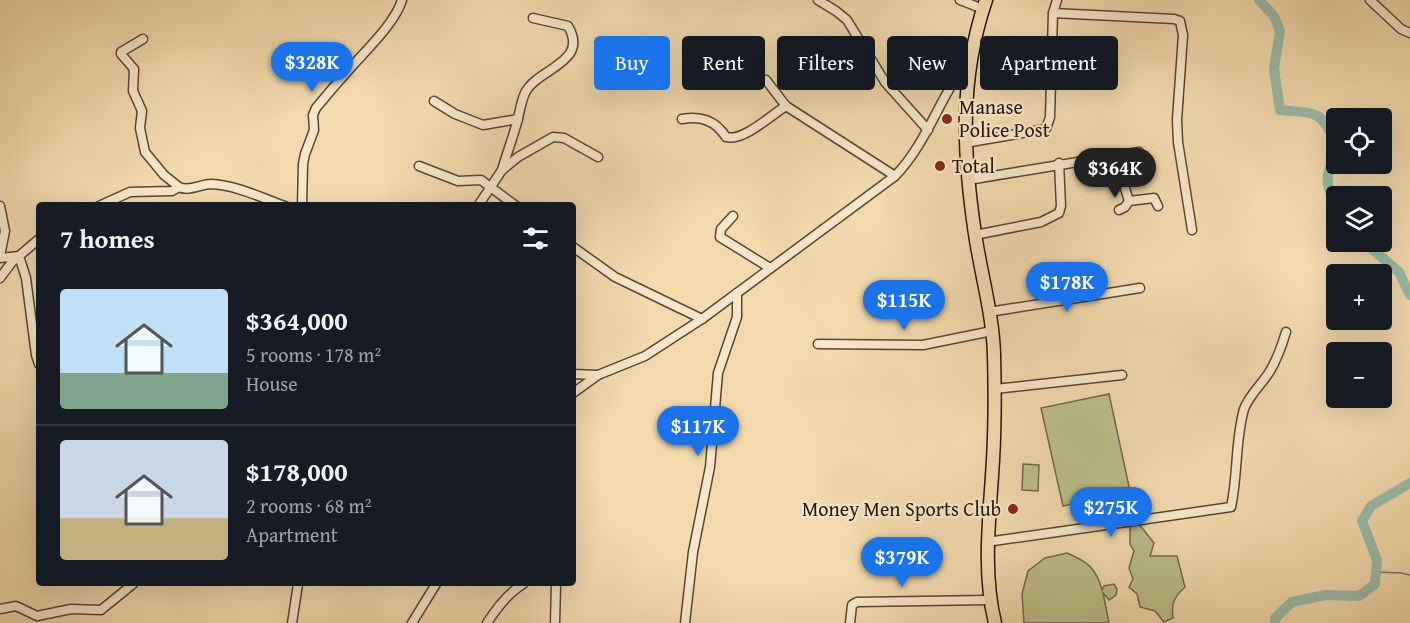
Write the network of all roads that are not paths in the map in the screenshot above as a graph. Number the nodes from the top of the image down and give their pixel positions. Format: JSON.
{"nodes":[{"id":1,"x":402,"y":0,"type":"edge"},
{"id":2,"x":818,"y":0,"type":"edge"},
{"id":3,"x":960,"y":0,"type":"edge"},
{"id":4,"x":1057,"y":0,"type":"edge"},
{"id":5,"x":1370,"y":0,"type":"edge"},
{"id":6,"x":985,"y":5,"type":"edge"},
{"id":7,"x":1053,"y":13,"type":"junction"},
{"id":8,"x":533,"y":18,"type":"dead end"},
{"id":9,"x":1410,"y":33,"type":"edge"},
{"id":10,"x":143,"y":39,"type":"dead end"},
{"id":11,"x":971,"y":56,"type":"junction"},
{"id":12,"x":766,"y":80,"type":"dead end"},
{"id":13,"x":434,"y":101,"type":"dead end"},
{"id":14,"x":786,"y":106,"type":"junction"},
{"id":15,"x":518,"y":119,"type":"junction"},
{"id":16,"x":682,"y":119,"type":"dead end"},
{"id":17,"x":927,"y":130,"type":"junction"},
{"id":18,"x":965,"y":142,"type":"junction"},
{"id":19,"x":1139,"y":152,"type":"dead end"},
{"id":20,"x":598,"y":157,"type":"dead end"},
{"id":21,"x":1115,"y":157,"type":"junction"},
{"id":22,"x":1059,"y":163,"type":"junction"},
{"id":23,"x":419,"y":166,"type":"dead end"},
{"id":24,"x":502,"y":170,"type":"junction"},
{"id":25,"x":895,"y":176,"type":"junction"},
{"id":26,"x":968,"y":180,"type":"junction"},
{"id":27,"x":179,"y":187,"type":"junction"},
{"id":28,"x":489,"y":187,"type":"junction"},
{"id":29,"x":1129,"y":201,"type":"junction"},
{"id":30,"x":108,"y":202,"type":"edge"},
{"id":31,"x":272,"y":202,"type":"edge"},
{"id":32,"x":302,"y":202,"type":"edge"},
{"id":33,"x":480,"y":202,"type":"edge"},
{"id":34,"x":510,"y":202,"type":"edge"},
{"id":35,"x":0,"y":206,"type":"edge"},
{"id":36,"x":1158,"y":206,"type":"dead end"},
{"id":37,"x":1119,"y":210,"type":"dead end"},
{"id":38,"x":733,"y":216,"type":"dead end"},
{"id":39,"x":1192,"y":230,"type":"dead end"},
{"id":40,"x":975,"y":235,"type":"junction"},
{"id":41,"x":36,"y":242,"type":"edge"},
{"id":42,"x":576,"y":249,"type":"edge"},
{"id":43,"x":19,"y":256,"type":"junction"},
{"id":44,"x":0,"y":257,"type":"edge"},
{"id":45,"x":770,"y":268,"type":"junction"},
{"id":46,"x":0,"y":278,"type":"edge"},
{"id":47,"x":1140,"y":288,"type":"dead end"},
{"id":48,"x":737,"y":293,"type":"junction"},
{"id":49,"x":989,"y":312,"type":"junction"},
{"id":50,"x":702,"y":319,"type":"junction"},
{"id":51,"x":992,"y":331,"type":"junction"},
{"id":52,"x":1286,"y":332,"type":"dead end"},
{"id":53,"x":818,"y":344,"type":"dead end"},
{"id":54,"x":36,"y":355,"type":"edge"},
{"id":55,"x":576,"y":374,"type":"edge"},
{"id":56,"x":598,"y":375,"type":"junction"},
{"id":57,"x":1122,"y":375,"type":"dead end"},
{"id":58,"x":995,"y":389,"type":"junction"},
{"id":59,"x":576,"y":391,"type":"edge"},
{"id":60,"x":987,"y":542,"type":"junction"},
{"id":61,"x":131,"y":586,"type":"edge"},
{"id":62,"x":298,"y":586,"type":"edge"},
{"id":63,"x":435,"y":586,"type":"edge"},
{"id":64,"x":521,"y":586,"type":"edge"},
{"id":65,"x":556,"y":586,"type":"edge"},
{"id":66,"x":989,"y":600,"type":"junction"},
{"id":67,"x":0,"y":609,"type":"edge"},
{"id":68,"x":292,"y":623,"type":"edge"},
{"id":69,"x":412,"y":623,"type":"edge"},
{"id":70,"x":487,"y":623,"type":"edge"},
{"id":71,"x":555,"y":623,"type":"edge"},
{"id":72,"x":685,"y":623,"type":"edge"},
{"id":73,"x":850,"y":623,"type":"edge"},
{"id":74,"x":994,"y":623,"type":"edge"}],
"edges":[{"from":1,"to":32,"type":"street"},
{"from":2,"to":17,"type":"street"},
{"from":3,"to":6,"type":"street"},
{"from":4,"to":7,"type":"street"},
{"from":5,"to":9,"type":"street"},
{"from":6,"to":11,"type":"highway"},
{"from":7,"to":18,"type":"street"},
{"from":7,"to":39,"type":"street"},
{"from":8,"to":15,"type":"street"},
{"from":10,"to":27,"type":"street"},
{"from":11,"to":17,"type":"street"},
{"from":11,"to":18,"type":"highway"},
{"from":12,"to":14,"type":"street"},
{"from":13,"to":15,"type":"street"},
{"from":14,"to":16,"type":"street"},
{"from":14,"to":25,"type":"street"},
{"from":15,"to":24,"type":"street"},
{"from":17,"to":25,"type":"street"},
{"from":18,"to":26,"type":"highway"},
{"from":19,"to":21,"type":"street"},
{"from":20,"to":24,"type":"street"},
{"from":21,"to":22,"type":"street"},
{"from":21,"to":29,"type":"street"},
{"from":22,"to":26,"type":"street"},
{"from":22,"to":40,"type":"street"},
{"from":23,"to":28,"type":"street"},
{"from":24,"to":28,"type":"street"},
{"from":25,"to":45,"type":"street"},
{"from":26,"to":40,"type":"highway"},
{"from":27,"to":30,"type":"street"},
{"from":27,"to":31,"type":"street"},
{"from":28,"to":33,"type":"street"},
{"from":28,"to":34,"type":"street"},
{"from":29,"to":36,"type":"street"},
{"from":29,"to":37,"type":"street"},
{"from":35,"to":44,"type":"street"},
{"from":38,"to":45,"type":"street"},
{"from":40,"to":49,"type":"highway"},
{"from":41,"to":43,"type":"street"},
{"from":42,"to":50,"type":"street"},
{"from":43,"to":44,"type":"street"},
{"from":43,"to":46,"type":"street"},
{"from":43,"to":54,"type":"street"},
{"from":45,"to":48,"type":"street"},
{"from":47,"to":49,"type":"street"},
{"from":48,"to":50,"type":"street"},
{"from":48,"to":72,"type":"street"},
{"from":49,"to":51,"type":"highway"},
{"from":50,"to":56,"type":"street"},
{"from":51,"to":53,"type":"street"},
{"from":51,"to":58,"type":"highway"},
{"from":52,"to":60,"type":"street"},
{"from":55,"to":56,"type":"street"},
{"from":56,"to":59,"type":"street"},
{"from":57,"to":58,"type":"street"},
{"from":58,"to":60,"type":"highway"},
{"from":60,"to":66,"type":"highway"},
{"from":61,"to":67,"type":"street"},
{"from":62,"to":68,"type":"street"},
{"from":63,"to":69,"type":"street"},
{"from":64,"to":70,"type":"street"},
{"from":65,"to":71,"type":"street"},
{"from":66,"to":73,"type":"street"},
{"from":66,"to":74,"type":"highway"}]}
